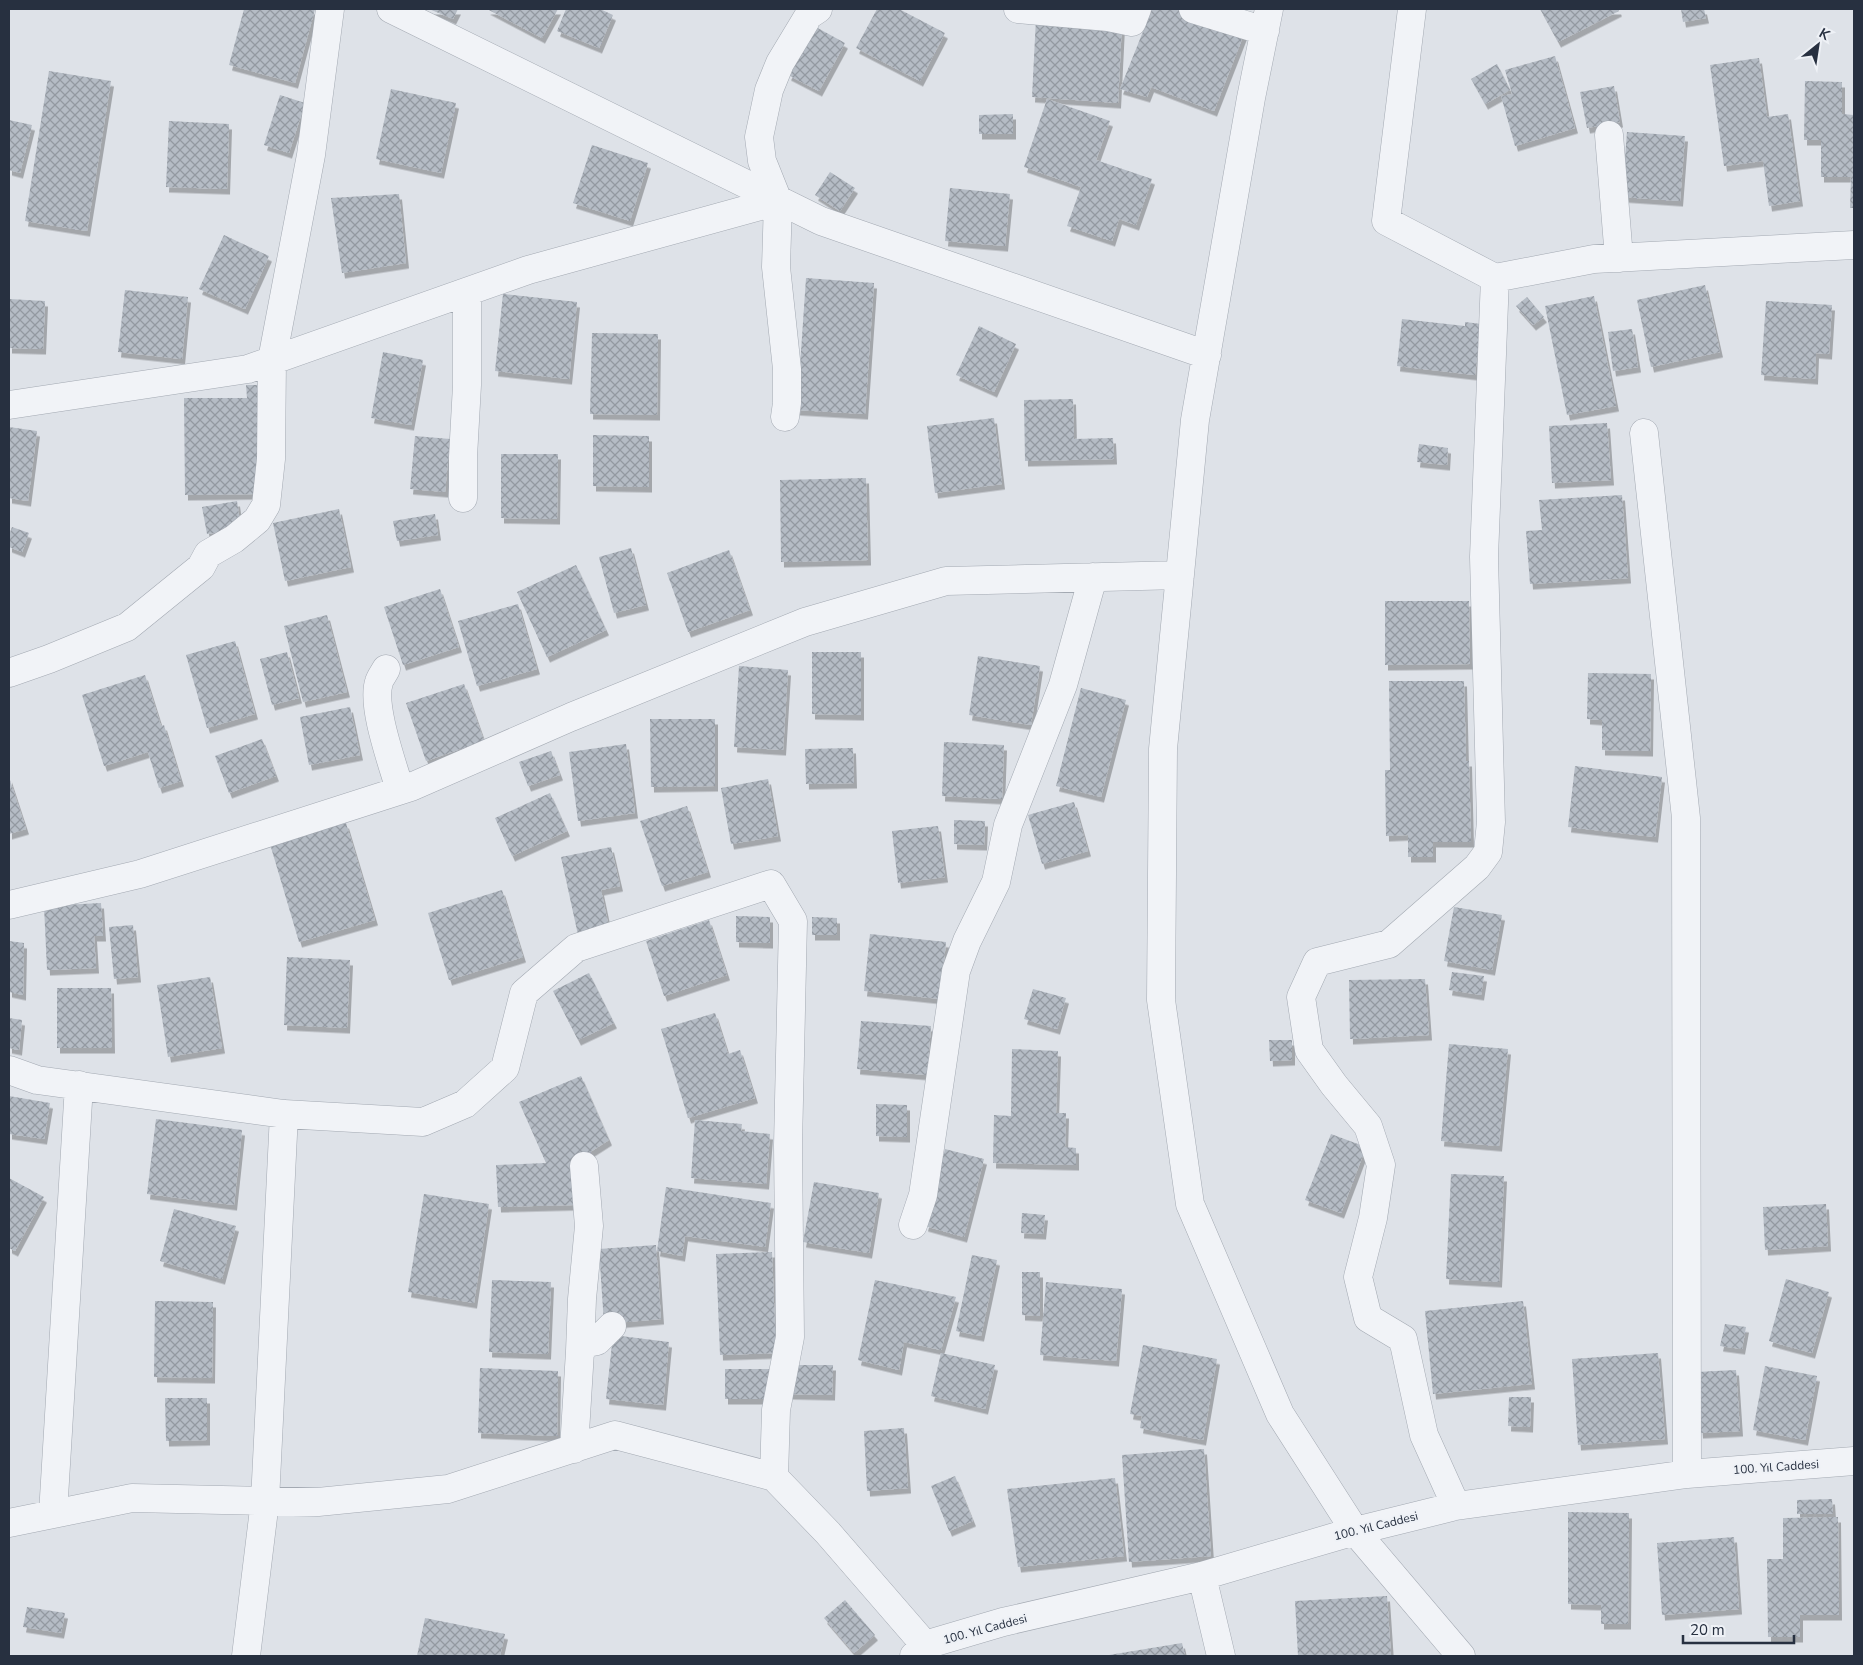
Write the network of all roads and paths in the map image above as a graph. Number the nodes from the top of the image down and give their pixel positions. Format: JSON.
{"nodes":[{"id":1,"x":330,"y":9,"type":"edge"},
{"id":2,"x":392,"y":9,"type":"edge"},
{"id":3,"x":818,"y":9,"type":"edge"},
{"id":4,"x":1018,"y":9,"type":"edge"},
{"id":5,"x":1136,"y":9,"type":"edge"},
{"id":6,"x":1193,"y":9,"type":"edge"},
{"id":7,"x":1412,"y":9,"type":"edge"},
{"id":8,"x":1267,"y":20,"type":"edge"},
{"id":9,"x":1609,"y":135,"type":"dead end"},
{"id":10,"x":778,"y":201,"type":"junction"},
{"id":11,"x":1854,"y":245,"type":"edge"},
{"id":12,"x":1618,"y":258,"type":"junction"},
{"id":13,"x":1494,"y":278,"type":"junction"},
{"id":14,"x":468,"y":292,"type":"junction"},
{"id":15,"x":1207,"y":355,"type":"junction"},
{"id":16,"x":272,"y":360,"type":"junction"},
{"id":17,"x":9,"y":405,"type":"edge"},
{"id":18,"x":785,"y":417,"type":"dead end"},
{"id":19,"x":1644,"y":432,"type":"dead end"},
{"id":20,"x":463,"y":498,"type":"dead end"},
{"id":21,"x":1180,"y":575,"type":"junction"},
{"id":22,"x":1093,"y":577,"type":"junction"},
{"id":23,"x":386,"y":668,"type":"dead end"},
{"id":24,"x":9,"y":673,"type":"edge"},
{"id":25,"x":400,"y":790,"type":"junction"},
{"id":26,"x":9,"y":905,"type":"edge"},
{"id":27,"x":9,"y":1070,"type":"edge"},
{"id":28,"x":79,"y":1085,"type":"junction"},
{"id":29,"x":284,"y":1114,"type":"junction"},
{"id":30,"x":584,"y":1166,"type":"dead end"},
{"id":31,"x":913,"y":1225,"type":"dead end"},
{"id":32,"x":612,"y":1326,"type":"dead end"},
{"id":33,"x":580,"y":1351,"type":"junction"},
{"id":34,"x":574,"y":1449,"type":"junction"},
{"id":35,"x":1854,"y":1461,"type":"edge"},
{"id":36,"x":1687,"y":1474,"type":"junction"},
{"id":37,"x":774,"y":1477,"type":"junction"},
{"id":38,"x":265,"y":1501,"type":"junction"},
{"id":39,"x":1456,"y":1506,"type":"junction"},
{"id":40,"x":53,"y":1514,"type":"junction"},
{"id":41,"x":9,"y":1524,"type":"edge"},
{"id":42,"x":1355,"y":1530,"type":"junction"},
{"id":43,"x":1202,"y":1576,"type":"junction"},
{"id":44,"x":919,"y":1651,"type":"edge"},
{"id":45,"x":246,"y":1656,"type":"edge"},
{"id":46,"x":1221,"y":1656,"type":"edge"},
{"id":47,"x":1461,"y":1656,"type":"edge"}],
"edges":[{"from":1,"to":16,"type":"street"},
{"from":2,"to":10,"type":"street"},
{"from":3,"to":10,"type":"street"},
{"from":4,"to":5,"type":"street"},
{"from":6,"to":8,"type":"street"},
{"from":7,"to":13,"type":"street"},
{"from":8,"to":15,"type":"street"},
{"from":9,"to":12,"type":"street"},
{"from":10,"to":14,"type":"street"},
{"from":10,"to":15,"type":"street"},
{"from":10,"to":18,"type":"street"},
{"from":11,"to":12,"type":"street"},
{"from":12,"to":13,"type":"street"},
{"from":13,"to":39,"type":"street"},
{"from":14,"to":16,"type":"street"},
{"from":14,"to":20,"type":"street"},
{"from":15,"to":21,"type":"street"},
{"from":16,"to":17,"type":"street"},
{"from":16,"to":24,"type":"street"},
{"from":19,"to":36,"type":"street"},
{"from":21,"to":22,"type":"street"},
{"from":21,"to":42,"type":"street"},
{"from":22,"to":25,"type":"street"},
{"from":22,"to":31,"type":"street"},
{"from":23,"to":25,"type":"street"},
{"from":25,"to":26,"type":"street"},
{"from":27,"to":28,"type":"street"},
{"from":28,"to":29,"type":"street"},
{"from":28,"to":40,"type":"street"},
{"from":29,"to":37,"type":"street"},
{"from":29,"to":38,"type":"street"},
{"from":30,"to":33,"type":"street"},
{"from":32,"to":33,"type":"street"},
{"from":33,"to":34,"type":"street"},
{"from":34,"to":37,"type":"street"},
{"from":34,"to":38,"type":"street"},
{"from":35,"to":36,"type":"street","name":"100. Yıl Caddesi"},
{"from":36,"to":39,"type":"street","name":"100. Yıl Caddesi"},
{"from":37,"to":44,"type":"street"},
{"from":38,"to":40,"type":"street"},
{"from":38,"to":45,"type":"street"},
{"from":39,"to":42,"type":"street","name":"100. Yıl Caddesi"},
{"from":40,"to":41,"type":"street"},
{"from":42,"to":43,"type":"street","name":"100. Yıl Caddesi"},
{"from":42,"to":47,"type":"street"},
{"from":43,"to":44,"type":"street","name":"100. Yıl Caddesi"},
{"from":43,"to":46,"type":"street"}]}
